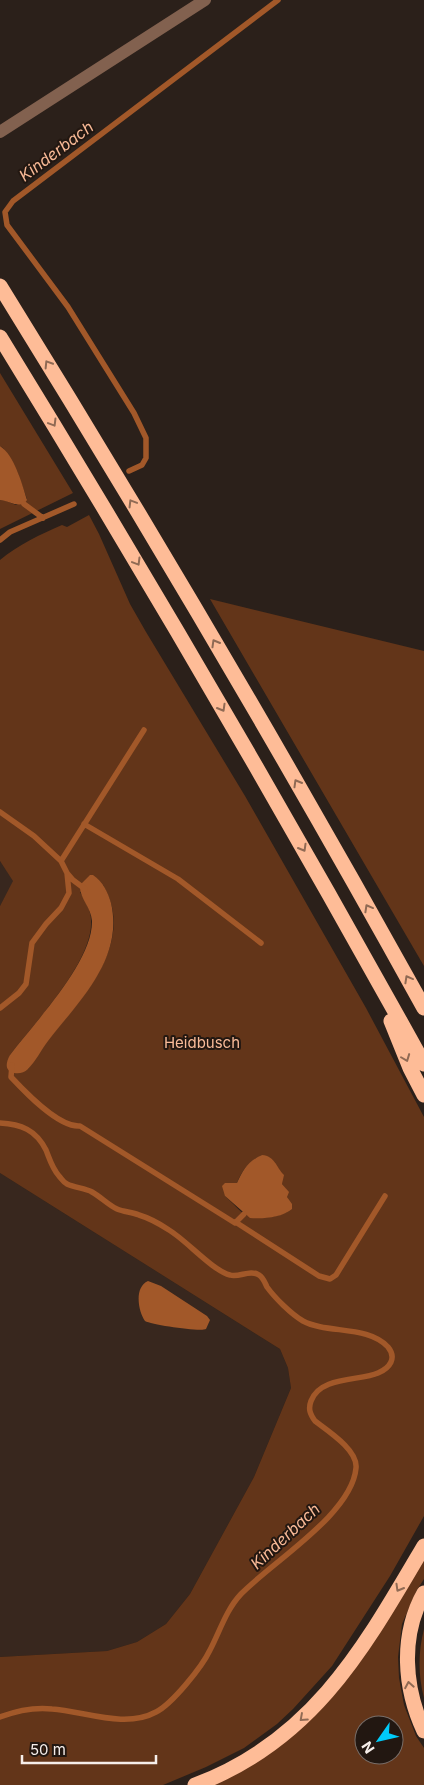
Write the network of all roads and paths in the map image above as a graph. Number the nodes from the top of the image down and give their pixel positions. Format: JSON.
{"nodes":[{"id":1,"x":205,"y":0,"type":"edge"},
{"id":2,"x":0,"y":132,"type":"edge"},
{"id":3,"x":0,"y":286,"type":"edge"},
{"id":4,"x":0,"y":337,"type":"edge"},
{"id":5,"x":369,"y":964,"type":"junction"},
{"id":6,"x":424,"y":1008,"type":"edge"},
{"id":7,"x":424,"y":1064,"type":"edge"},
{"id":8,"x":424,"y":1095,"type":"edge"},
{"id":9,"x":424,"y":1546,"type":"edge"},
{"id":10,"x":424,"y":1593,"type":"edge"},
{"id":11,"x":424,"y":1731,"type":"edge"},
{"id":12,"x":195,"y":1785,"type":"edge"}],
"edges":[{"from":1,"to":2,"type":"street"},
{"from":6,"to":3,"type":"highway","one_way":true},
{"from":4,"to":5,"type":"highway","one_way":true},
{"from":5,"to":7,"type":"highway"},
{"from":5,"to":8,"type":"highway","one_way":true},
{"from":9,"to":12,"type":"highway","one_way":true},
{"from":11,"to":10,"type":"highway","one_way":true}]}
